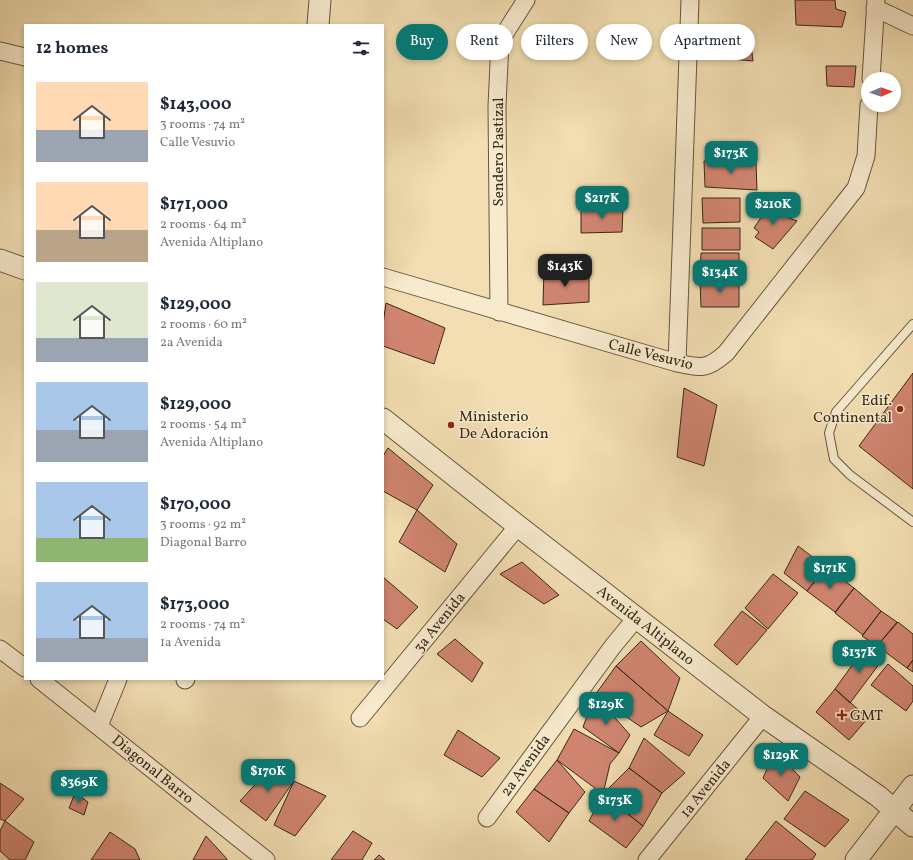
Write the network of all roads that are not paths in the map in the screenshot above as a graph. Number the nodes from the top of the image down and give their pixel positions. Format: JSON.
{"nodes":[{"id":1,"x":320,"y":0,"type":"edge"},
{"id":2,"x":526,"y":0,"type":"edge"},
{"id":3,"x":690,"y":0,"type":"edge"},
{"id":4,"x":875,"y":4,"type":"edge"},
{"id":5,"x":318,"y":24,"type":"edge"},
{"id":6,"x":913,"y":26,"type":"edge"},
{"id":7,"x":0,"y":51,"type":"edge"},
{"id":8,"x":24,"y":57,"type":"edge"},
{"id":9,"x":871,"y":72,"type":"edge"},
{"id":10,"x":869,"y":112,"type":"edge"},
{"id":11,"x":0,"y":260,"type":"edge"},
{"id":12,"x":24,"y":269,"type":"edge"},
{"id":13,"x":384,"y":277,"type":"edge"},
{"id":14,"x":499,"y":312,"type":"junction"},
{"id":15,"x":913,"y":324,"type":"edge"},
{"id":16,"x":677,"y":363,"type":"junction"},
{"id":17,"x":384,"y":423,"type":"edge"},
{"id":18,"x":913,"y":522,"type":"edge"},
{"id":19,"x":518,"y":526,"type":"junction"},
{"id":20,"x":637,"y":617,"type":"junction"},
{"id":21,"x":0,"y":649,"type":"edge"},
{"id":22,"x":24,"y":667,"type":"edge"},
{"id":23,"x":40,"y":680,"type":"edge"},
{"id":24,"x":118,"y":680,"type":"edge"},
{"id":25,"x":763,"y":716,"type":"junction"},
{"id":26,"x":360,"y":718,"type":"dead end"},
{"id":27,"x":98,"y":726,"type":"junction"},
{"id":28,"x":913,"y":786,"type":"edge"},
{"id":29,"x":894,"y":811,"type":"junction"},
{"id":30,"x":487,"y":818,"type":"dead end"},
{"id":31,"x":913,"y":826,"type":"edge"},
{"id":32,"x":266,"y":860,"type":"edge"},
{"id":33,"x":647,"y":860,"type":"edge"},
{"id":34,"x":856,"y":860,"type":"edge"}],
"edges":[{"from":1,"to":5,"type":"street"},
{"from":2,"to":14,"type":"street","name":"Sendero Pastizal"},
{"from":3,"to":16,"type":"street"},
{"from":4,"to":6,"type":"street"},
{"from":4,"to":9,"type":"street"},
{"from":7,"to":8,"type":"street"},
{"from":10,"to":16,"type":"street","name":"Calle Vesuvio"},
{"from":11,"to":12,"type":"street"},
{"from":13,"to":14,"type":"street","name":"Calle Vesuvio"},
{"from":14,"to":16,"type":"street","name":"Calle Vesuvio"},
{"from":15,"to":18,"type":"lane"},
{"from":17,"to":19,"type":"street","name":"Avenida Altiplano"},
{"from":19,"to":20,"type":"street","name":"Avenida Altiplano"},
{"from":19,"to":26,"type":"street","name":"3a Avenida"},
{"from":20,"to":25,"type":"street","name":"Avenida Altiplano"},
{"from":20,"to":30,"type":"street","name":"2a Avenida"},
{"from":21,"to":22,"type":"street"},
{"from":23,"to":27,"type":"street","name":"Diagonal Barro"},
{"from":24,"to":27,"type":"street"},
{"from":25,"to":29,"type":"street","name":"Avenida Altiplano"},
{"from":25,"to":33,"type":"street","name":"1a Avenida"},
{"from":27,"to":32,"type":"street","name":"Diagonal Barro"},
{"from":28,"to":29,"type":"street"},
{"from":29,"to":31,"type":"street","name":"Avenida Altiplano"},
{"from":29,"to":34,"type":"street"}]}
